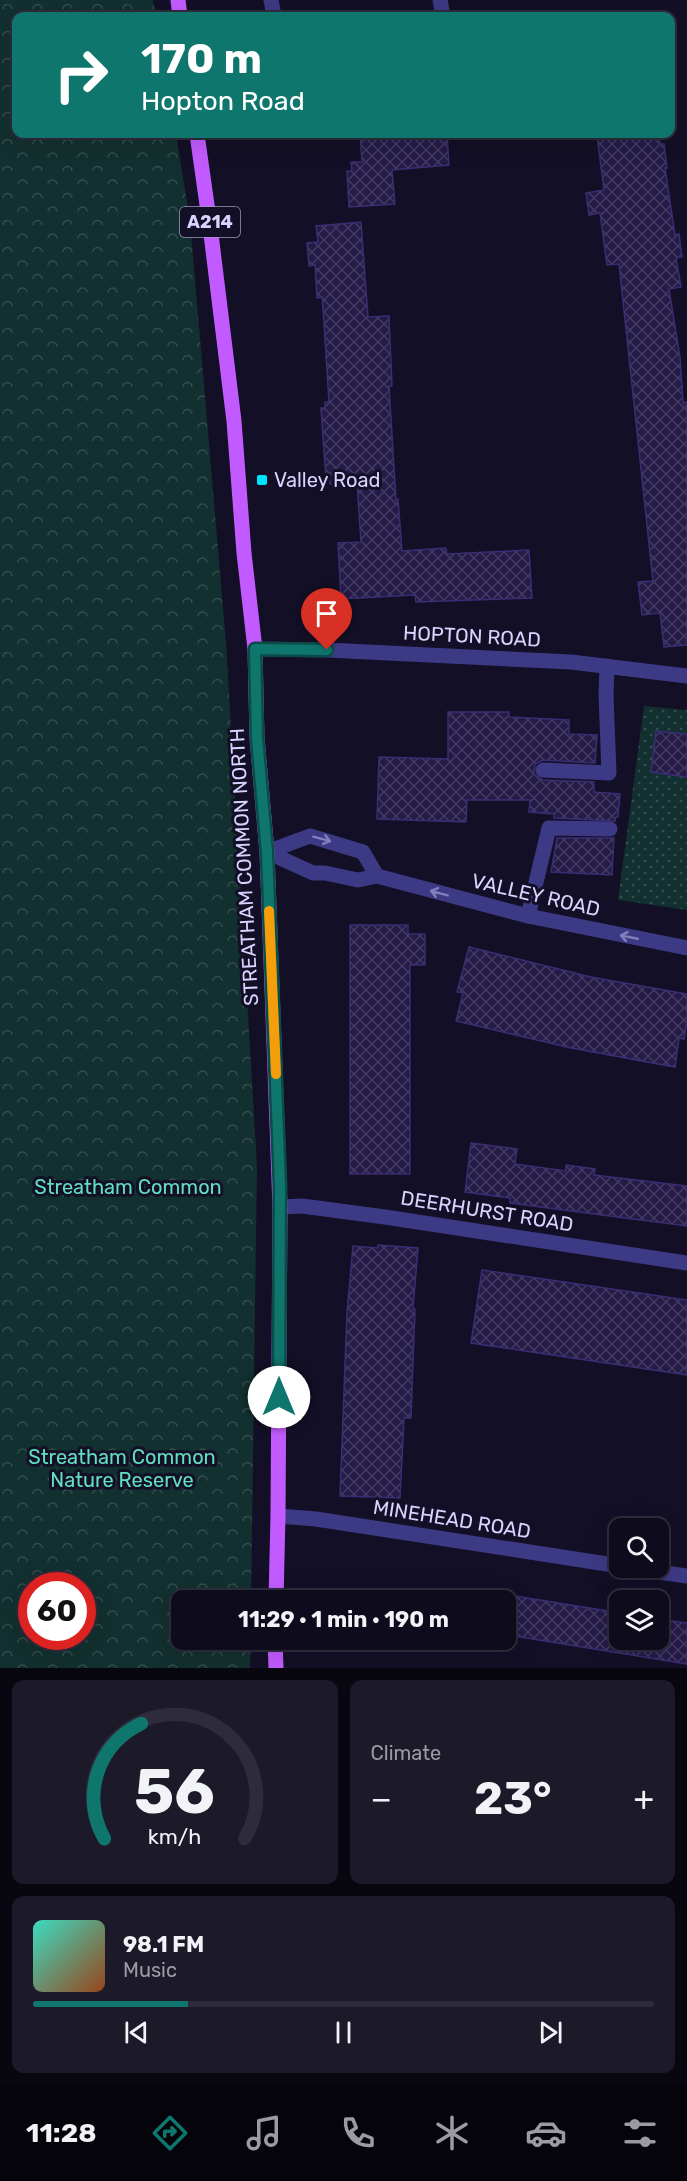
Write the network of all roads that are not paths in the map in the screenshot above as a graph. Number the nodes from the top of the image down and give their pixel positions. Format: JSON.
{"nodes":[{"id":1,"x":198,"y":138,"type":"edge"},
{"id":2,"x":255,"y":649,"type":"junction"},
{"id":3,"x":607,"y":666,"type":"junction"},
{"id":4,"x":687,"y":676,"type":"edge"},
{"id":5,"x":543,"y":771,"type":"dead end"},
{"id":6,"x":610,"y":829,"type":"dead end"},
{"id":7,"x":267,"y":852,"type":"junction"},
{"id":8,"x":377,"y":876,"type":"junction"},
{"id":9,"x":528,"y":916,"type":"junction"},
{"id":10,"x":687,"y":948,"type":"edge"},
{"id":11,"x":280,"y":1207,"type":"junction"},
{"id":12,"x":687,"y":1263,"type":"edge"},
{"id":13,"x":279,"y":1516,"type":"junction"},
{"id":14,"x":609,"y":1564,"type":"edge"},
{"id":15,"x":669,"y":1573,"type":"edge"},
{"id":16,"x":687,"y":1576,"type":"edge"},
{"id":17,"x":276,"y":1590,"type":"edge"},
{"id":18,"x":275,"y":1650,"type":"edge"},
{"id":19,"x":276,"y":1668,"type":"edge"}],
"edges":[{"from":1,"to":2,"type":"main road","name":"STREATHAM COMMON NORTH","number":"A214"},
{"from":2,"to":3,"type":"street","name":"HOPTON ROAD"},
{"from":2,"to":7,"type":"main road","name":"STREATHAM COMMON NORTH","number":"A214"},
{"from":3,"to":4,"type":"street","name":"HOPTON ROAD"},
{"from":3,"to":5,"type":"street"},
{"from":6,"to":9,"type":"street"},
{"from":7,"to":8,"type":"street","name":"VALLEY ROAD"},
{"from":7,"to":8,"type":"street","one_way":true},
{"from":7,"to":11,"type":"main road","name":"STREATHAM COMMON NORTH","number":"A214"},
{"from":9,"to":8,"type":"street","name":"VALLEY ROAD","one_way":true},
{"from":10,"to":9,"type":"street","name":"VALLEY ROAD","one_way":true},
{"from":11,"to":12,"type":"street","name":"DEERHURST ROAD"},
{"from":11,"to":13,"type":"main road","name":"STREATHAM COMMON NORTH","number":"A214"},
{"from":13,"to":14,"type":"street","name":"MINEHEAD ROAD"},
{"from":13,"to":17,"type":"main road","name":"STREATHAM COMMON NORTH","number":"A214"},
{"from":15,"to":16,"type":"street"},
{"from":18,"to":19,"type":"main road"}]}
